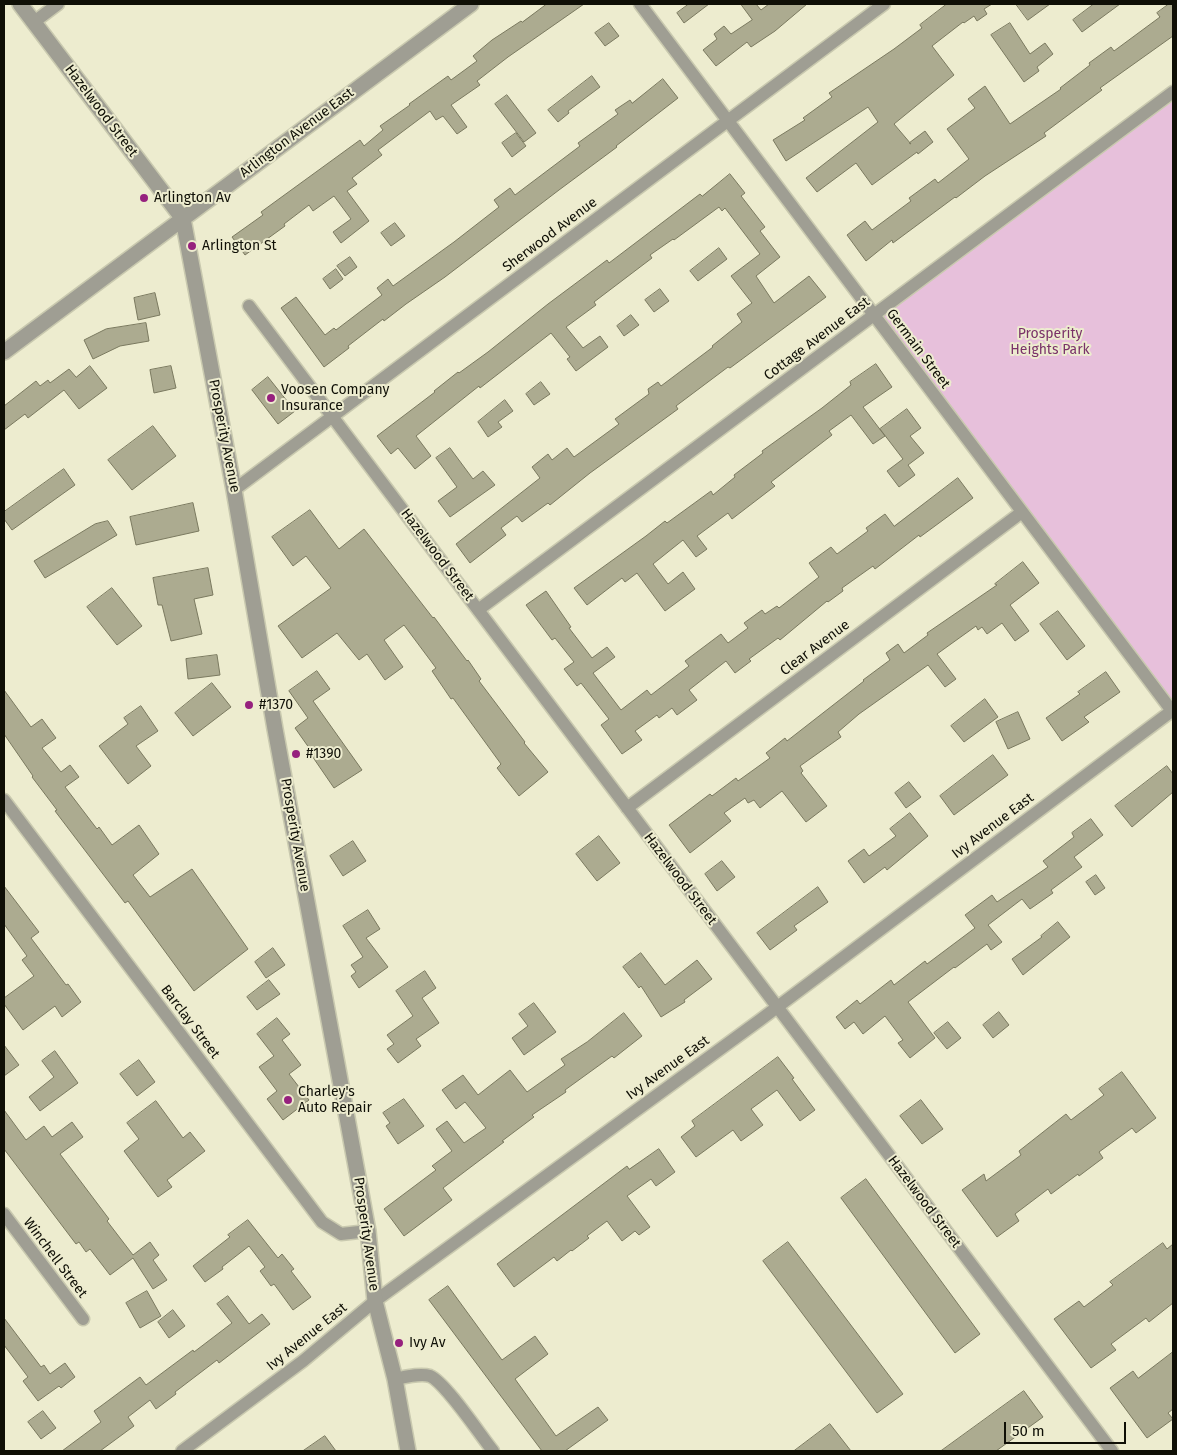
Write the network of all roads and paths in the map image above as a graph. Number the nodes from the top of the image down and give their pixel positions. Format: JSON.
{"nodes":[{"id":1,"x":20,"y":4,"type":"edge"},
{"id":2,"x":58,"y":4,"type":"edge"},
{"id":3,"x":471,"y":4,"type":"edge"},
{"id":4,"x":640,"y":4,"type":"edge"},
{"id":5,"x":884,"y":4,"type":"edge"},
{"id":6,"x":34,"y":22,"type":"junction"},
{"id":7,"x":1173,"y":92,"type":"edge"},
{"id":8,"x":728,"y":121,"type":"junction"},
{"id":9,"x":183,"y":219,"type":"junction"},
{"id":10,"x":249,"y":306,"type":"dead end"},
{"id":11,"x":874,"y":315,"type":"junction"},
{"id":12,"x":4,"y":352,"type":"edge"},
{"id":13,"x":332,"y":417,"type":"junction"},
{"id":14,"x":234,"y":490,"type":"junction"},
{"id":15,"x":1022,"y":512,"type":"junction"},
{"id":16,"x":478,"y":610,"type":"junction"},
{"id":17,"x":1172,"y":711,"type":"edge"},
{"id":18,"x":4,"y":800,"type":"edge"},
{"id":19,"x":627,"y":808,"type":"junction"},
{"id":20,"x":777,"y":1007,"type":"junction"},
{"id":21,"x":4,"y":1214,"type":"edge"},
{"id":22,"x":368,"y":1231,"type":"junction"},
{"id":23,"x":375,"y":1301,"type":"junction"},
{"id":24,"x":83,"y":1319,"type":"dead end"},
{"id":25,"x":394,"y":1379,"type":"junction"},
{"id":26,"x":182,"y":1451,"type":"edge"},
{"id":27,"x":408,"y":1451,"type":"edge"},
{"id":28,"x":492,"y":1451,"type":"edge"},
{"id":29,"x":1112,"y":1451,"type":"edge"}],
"edges":[{"from":1,"to":6,"type":"street","name":"Hazelwood Street"},
{"from":2,"to":6,"type":"street"},
{"from":3,"to":9,"type":"street","name":"Arlington Avenue East"},
{"from":4,"to":8,"type":"street","name":"Germain Street"},
{"from":5,"to":8,"type":"street","name":"Sherwood Avenue"},
{"from":6,"to":9,"type":"street","name":"Hazelwood Street"},
{"from":7,"to":11,"type":"street","name":"Cottage Avenue East"},
{"from":8,"to":11,"type":"street","name":"Germain Street"},
{"from":8,"to":13,"type":"street","name":"Sherwood Avenue"},
{"from":9,"to":12,"type":"street","name":"Arlington Avenue East"},
{"from":9,"to":14,"type":"street","name":"Prosperity Avenue"},
{"from":10,"to":13,"type":"street","name":"Hazelwood Street"},
{"from":11,"to":15,"type":"street","name":"Germain Street"},
{"from":11,"to":16,"type":"street","name":"Cottage Avenue East"},
{"from":13,"to":14,"type":"street","name":"Sherwood Avenue"},
{"from":13,"to":16,"type":"street","name":"Hazelwood Street"},
{"from":14,"to":22,"type":"street","name":"Prosperity Avenue"},
{"from":15,"to":17,"type":"street","name":"Germain Street"},
{"from":15,"to":19,"type":"street","name":"Clear Avenue"},
{"from":16,"to":19,"type":"street","name":"Hazelwood Street"},
{"from":17,"to":20,"type":"street","name":"Ivy Avenue East"},
{"from":18,"to":22,"type":"street","name":"Barclay Street"},
{"from":19,"to":20,"type":"street","name":"Hazelwood Street"},
{"from":20,"to":23,"type":"street","name":"Ivy Avenue East"},
{"from":20,"to":29,"type":"street","name":"Hazelwood Street"},
{"from":21,"to":24,"type":"street","name":"Winchell Street"},
{"from":22,"to":23,"type":"street","name":"Prosperity Avenue"},
{"from":23,"to":25,"type":"street","name":"Prosperity Avenue"},
{"from":23,"to":26,"type":"street","name":"Ivy Avenue East"},
{"from":25,"to":27,"type":"street","name":"Prosperity Avenue"},
{"from":25,"to":28,"type":"street"}]}
